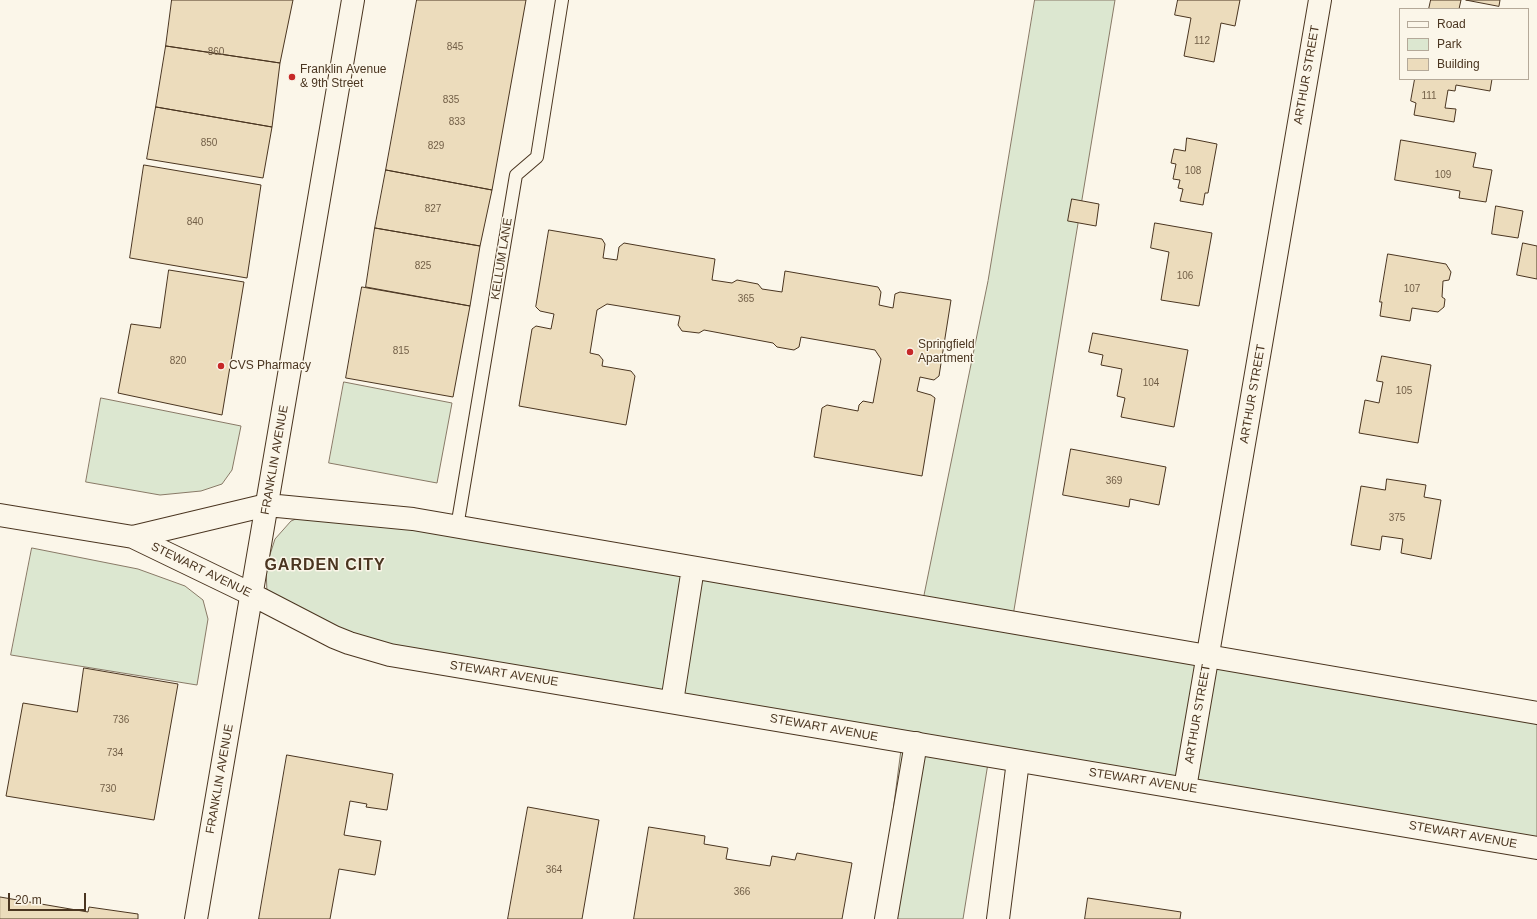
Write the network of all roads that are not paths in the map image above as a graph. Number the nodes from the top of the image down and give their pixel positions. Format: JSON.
{"nodes":[{"id":1,"x":353,"y":0,"type":"edge"},
{"id":2,"x":562,"y":0,"type":"edge"},
{"id":3,"x":1320,"y":0,"type":"edge"},
{"id":4,"x":267,"y":505,"type":"junction"},
{"id":5,"x":0,"y":515,"type":"edge"},
{"id":6,"x":458,"y":527,"type":"junction"},
{"id":7,"x":133,"y":537,"type":"junction"},
{"id":8,"x":693,"y":568,"type":"junction"},
{"id":9,"x":251,"y":594,"type":"junction"},
{"id":10,"x":1208,"y":656,"type":"junction"},
{"id":11,"x":672,"y":702,"type":"junction"},
{"id":12,"x":1537,"y":713,"type":"edge"},
{"id":13,"x":916,"y":743,"type":"junction"},
{"id":14,"x":1018,"y":761,"type":"junction"},
{"id":15,"x":1185,"y":788,"type":"junction"},
{"id":16,"x":1537,"y":848,"type":"edge"},
{"id":17,"x":196,"y":919,"type":"edge"},
{"id":18,"x":886,"y":919,"type":"edge"},
{"id":19,"x":998,"y":919,"type":"edge"}],
"edges":[{"from":1,"to":4,"type":"main road","name":"FRANKLIN AVENUE"},
{"from":2,"to":6,"type":"lane","name":"KELLUM LANE"},
{"from":3,"to":10,"type":"main road","name":"ARTHUR STREET"},
{"from":4,"to":6,"type":"main road","name":"STEWART AVENUE"},
{"from":4,"to":7,"type":"main road","name":"STEWART AVENUE"},
{"from":4,"to":9,"type":"main road","name":"FRANKLIN AVENUE"},
{"from":5,"to":7,"type":"main road","name":"STEWART AVENUE"},
{"from":6,"to":8,"type":"main road","name":"STEWART AVENUE"},
{"from":7,"to":9,"type":"main road","name":"STEWART AVENUE"},
{"from":8,"to":10,"type":"main road","name":"STEWART AVENUE"},
{"from":8,"to":11,"type":"main road"},
{"from":9,"to":11,"type":"main road","name":"STEWART AVENUE"},
{"from":9,"to":17,"type":"main road","name":"FRANKLIN AVENUE"},
{"from":10,"to":12,"type":"main road","name":"STEWART AVENUE"},
{"from":10,"to":15,"type":"main road","name":"ARTHUR STREET"},
{"from":11,"to":13,"type":"main road","name":"STEWART AVENUE"},
{"from":13,"to":14,"type":"main road","name":"STEWART AVENUE"},
{"from":13,"to":18,"type":"main road"},
{"from":14,"to":15,"type":"main road","name":"STEWART AVENUE"},
{"from":14,"to":19,"type":"main road"},
{"from":15,"to":16,"type":"main road","name":"STEWART AVENUE"}]}
